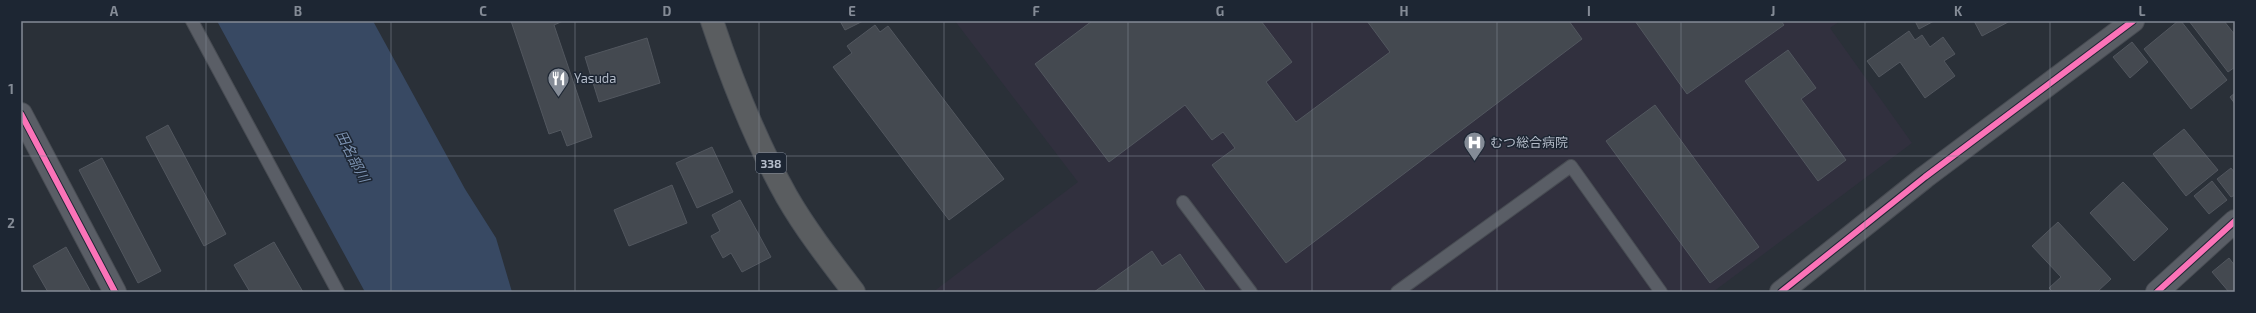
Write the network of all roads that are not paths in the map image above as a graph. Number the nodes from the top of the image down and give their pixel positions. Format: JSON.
{"nodes":[{"id":1,"x":192,"y":21,"type":"edge"},
{"id":2,"x":712,"y":21,"type":"edge"},
{"id":3,"x":2133,"y":21,"type":"edge"},
{"id":4,"x":21,"y":114,"type":"edge"},
{"id":5,"x":1183,"y":202,"type":"dead end"},
{"id":6,"x":2235,"y":221,"type":"edge"},
{"id":7,"x":115,"y":292,"type":"edge"},
{"id":8,"x":338,"y":292,"type":"edge"},
{"id":9,"x":854,"y":292,"type":"edge"},
{"id":10,"x":1251,"y":292,"type":"edge"},
{"id":11,"x":1396,"y":292,"type":"edge"},
{"id":12,"x":1661,"y":292,"type":"edge"},
{"id":13,"x":1781,"y":292,"type":"edge"},
{"id":14,"x":2156,"y":292,"type":"edge"}],
"edges":[{"from":1,"to":8,"type":"lane"},
{"from":2,"to":9,"type":"highway","number":"338"},
{"from":3,"to":13,"type":"street"},
{"from":4,"to":7,"type":"street"},
{"from":5,"to":10,"type":"lane"},
{"from":6,"to":14,"type":"street"},
{"from":11,"to":12,"type":"lane"}]}
